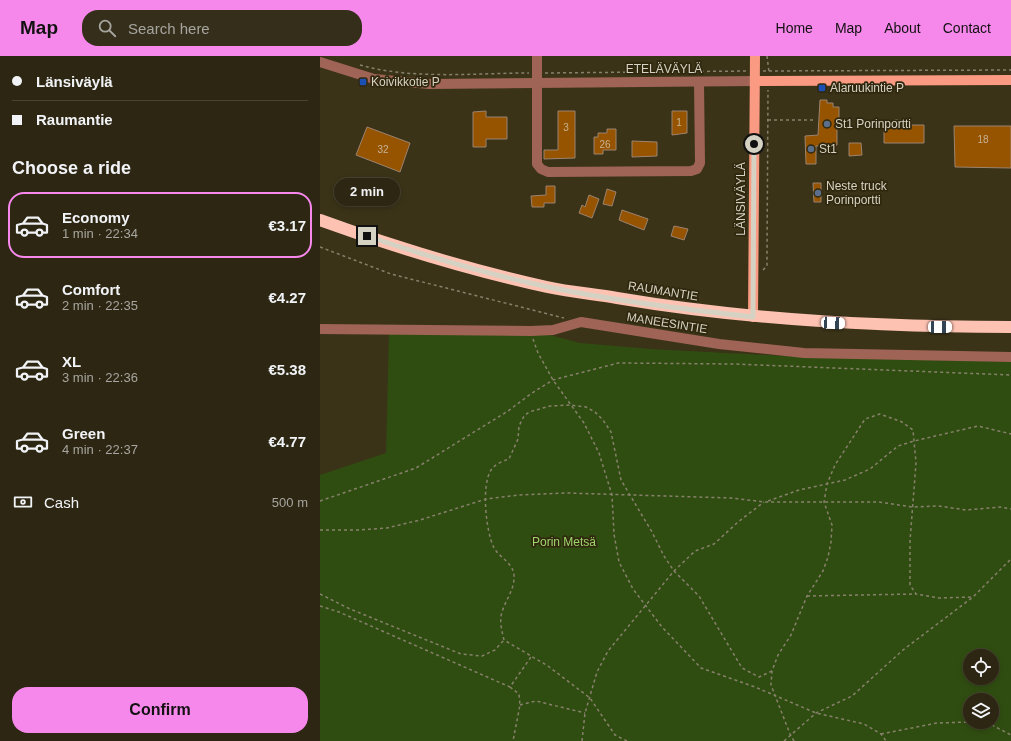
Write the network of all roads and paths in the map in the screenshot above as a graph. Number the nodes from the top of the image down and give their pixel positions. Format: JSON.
{"nodes":[{"id":1,"x":537,"y":56,"type":"edge"},
{"id":2,"x":755,"y":56,"type":"edge"},
{"id":3,"x":767,"y":56,"type":"edge"},
{"id":4,"x":320,"y":62,"type":"edge"},
{"id":5,"x":1011,"y":70,"type":"edge"},
{"id":6,"x":755,"y":76,"type":"junction"},
{"id":7,"x":769,"y":76,"type":"junction"},
{"id":8,"x":1011,"y":80,"type":"edge"},
{"id":9,"x":699,"y":82,"type":"junction"},
{"id":10,"x":537,"y":83,"type":"junction"},
{"id":11,"x":768,"y":120,"type":"junction"},
{"id":12,"x":813,"y":120,"type":"dead end"},
{"id":13,"x":320,"y":220,"type":"edge"},
{"id":14,"x":320,"y":248,"type":"edge"},
{"id":15,"x":754,"y":274,"type":"junction"},
{"id":16,"x":753,"y":317,"type":"junction"},
{"id":17,"x":567,"y":318,"type":"dead end"},
{"id":18,"x":1011,"y":327,"type":"edge"},
{"id":19,"x":320,"y":329,"type":"edge"},
{"id":20,"x":531,"y":331,"type":"junction"},
{"id":21,"x":1011,"y":357,"type":"edge"},
{"id":22,"x":1011,"y":375,"type":"edge"},
{"id":23,"x":553,"y":380,"type":"junction"},
{"id":24,"x":570,"y":405,"type":"junction"},
{"id":25,"x":1011,"y":434,"type":"edge"},
{"id":26,"x":914,"y":441,"type":"junction"},
{"id":27,"x":827,"y":484,"type":"junction"},
{"id":28,"x":612,"y":495,"type":"junction"},
{"id":29,"x":631,"y":495,"type":"junction"},
{"id":30,"x":486,"y":499,"type":"junction"},
{"id":31,"x":320,"y":502,"type":"edge"},
{"id":32,"x":765,"y":502,"type":"junction"},
{"id":33,"x":824,"y":502,"type":"junction"},
{"id":34,"x":912,"y":507,"type":"junction"},
{"id":35,"x":1011,"y":509,"type":"edge"},
{"id":36,"x":320,"y":530,"type":"edge"},
{"id":37,"x":1011,"y":559,"type":"edge"},
{"id":38,"x":674,"y":571,"type":"junction"},
{"id":39,"x":320,"y":594,"type":"edge"},
{"id":40,"x":916,"y":594,"type":"junction"},
{"id":41,"x":807,"y":596,"type":"junction"},
{"id":42,"x":973,"y":596,"type":"junction"},
{"id":43,"x":644,"y":605,"type":"junction"},
{"id":44,"x":320,"y":606,"type":"edge"},
{"id":45,"x":504,"y":640,"type":"junction"},
{"id":46,"x":531,"y":657,"type":"junction"},
{"id":47,"x":772,"y":671,"type":"junction"},
{"id":48,"x":510,"y":687,"type":"junction"},
{"id":49,"x":774,"y":695,"type":"junction"},
{"id":50,"x":590,"y":698,"type":"junction"},
{"id":51,"x":520,"y":705,"type":"junction"},
{"id":52,"x":585,"y":713,"type":"junction"},
{"id":53,"x":816,"y":713,"type":"junction"},
{"id":54,"x":963,"y":722,"type":"edge"},
{"id":55,"x":999,"y":728,"type":"edge"},
{"id":56,"x":790,"y":734,"type":"junction"},
{"id":57,"x":882,"y":734,"type":"junction"},
{"id":58,"x":1011,"y":734,"type":"edge"},
{"id":59,"x":513,"y":741,"type":"edge"},
{"id":60,"x":582,"y":741,"type":"edge"},
{"id":61,"x":627,"y":741,"type":"edge"},
{"id":62,"x":784,"y":741,"type":"edge"},
{"id":63,"x":794,"y":741,"type":"edge"},
{"id":64,"x":886,"y":741,"type":"edge"}],
"edges":[{"from":1,"to":10,"type":"street"},
{"from":2,"to":6,"type":"main road","name":"LÄNSIVÄYLÄ"},
{"from":3,"to":7,"type":"path"},
{"from":4,"to":10,"type":"street","name":"ETELÄVÄYLÄ"},
{"from":5,"to":7,"type":"path"},
{"from":6,"to":7,"type":"main road","name":"ETELÄVÄYLÄ"},
{"from":6,"to":7,"type":"path"},
{"from":6,"to":9,"type":"street","name":"ETELÄVÄYLÄ"},
{"from":6,"to":15,"type":"main road","name":"LÄNSIVÄYLÄ"},
{"from":7,"to":8,"type":"main road","name":"ETELÄVÄYLÄ"},
{"from":7,"to":11,"type":"path"},
{"from":9,"to":10,"type":"street","name":"ETELÄVÄYLÄ"},
{"from":9,"to":10,"type":"street"},
{"from":11,"to":12,"type":"path"},
{"from":11,"to":15,"type":"path"},
{"from":13,"to":16,"type":"highway","name":"RAUMANTIE"},
{"from":14,"to":17,"type":"path"},
{"from":15,"to":16,"type":"main road","name":"LÄNSIVÄYLÄ"},
{"from":16,"to":18,"type":"highway","name":"RAUMANTIE"},
{"from":19,"to":20,"type":"street","name":"MANEESINTIE"},
{"from":20,"to":21,"type":"street","name":"MANEESINTIE"},
{"from":20,"to":23,"type":"path"},
{"from":22,"to":23,"type":"path"},
{"from":23,"to":24,"type":"path"},
{"from":23,"to":31,"type":"path"},
{"from":24,"to":28,"type":"path"},
{"from":24,"to":29,"type":"path"},
{"from":24,"to":30,"type":"path"},
{"from":25,"to":26,"type":"path"},
{"from":26,"to":27,"type":"path"},
{"from":26,"to":27,"type":"path"},
{"from":26,"to":34,"type":"path"},
{"from":27,"to":32,"type":"path"},
{"from":27,"to":33,"type":"path"},
{"from":28,"to":29,"type":"path"},
{"from":28,"to":30,"type":"path"},
{"from":28,"to":43,"type":"path"},
{"from":29,"to":32,"type":"path"},
{"from":29,"to":38,"type":"path"},
{"from":30,"to":36,"type":"path"},
{"from":30,"to":45,"type":"path"},
{"from":32,"to":33,"type":"path"},
{"from":32,"to":38,"type":"path"},
{"from":33,"to":34,"type":"path"},
{"from":33,"to":41,"type":"path"},
{"from":34,"to":35,"type":"path"},
{"from":34,"to":40,"type":"path"},
{"from":37,"to":42,"type":"path"},
{"from":38,"to":43,"type":"path"},
{"from":38,"to":47,"type":"path"},
{"from":39,"to":45,"type":"path"},
{"from":40,"to":41,"type":"path"},
{"from":40,"to":42,"type":"path"},
{"from":41,"to":47,"type":"path"},
{"from":42,"to":53,"type":"path"},
{"from":43,"to":49,"type":"path"},
{"from":43,"to":50,"type":"path"},
{"from":44,"to":48,"type":"path"},
{"from":45,"to":46,"type":"path"},
{"from":46,"to":48,"type":"path"},
{"from":46,"to":50,"type":"path"},
{"from":47,"to":49,"type":"path"},
{"from":48,"to":51,"type":"path"},
{"from":49,"to":53,"type":"path"},
{"from":49,"to":56,"type":"path"},
{"from":50,"to":52,"type":"path"},
{"from":50,"to":61,"type":"path"},
{"from":51,"to":52,"type":"path"},
{"from":51,"to":59,"type":"path"},
{"from":52,"to":60,"type":"path"},
{"from":53,"to":56,"type":"path"},
{"from":53,"to":57,"type":"path"},
{"from":54,"to":57,"type":"path"},
{"from":55,"to":58,"type":"path"},
{"from":56,"to":62,"type":"path"},
{"from":56,"to":63,"type":"path"},
{"from":57,"to":64,"type":"path"}]}
